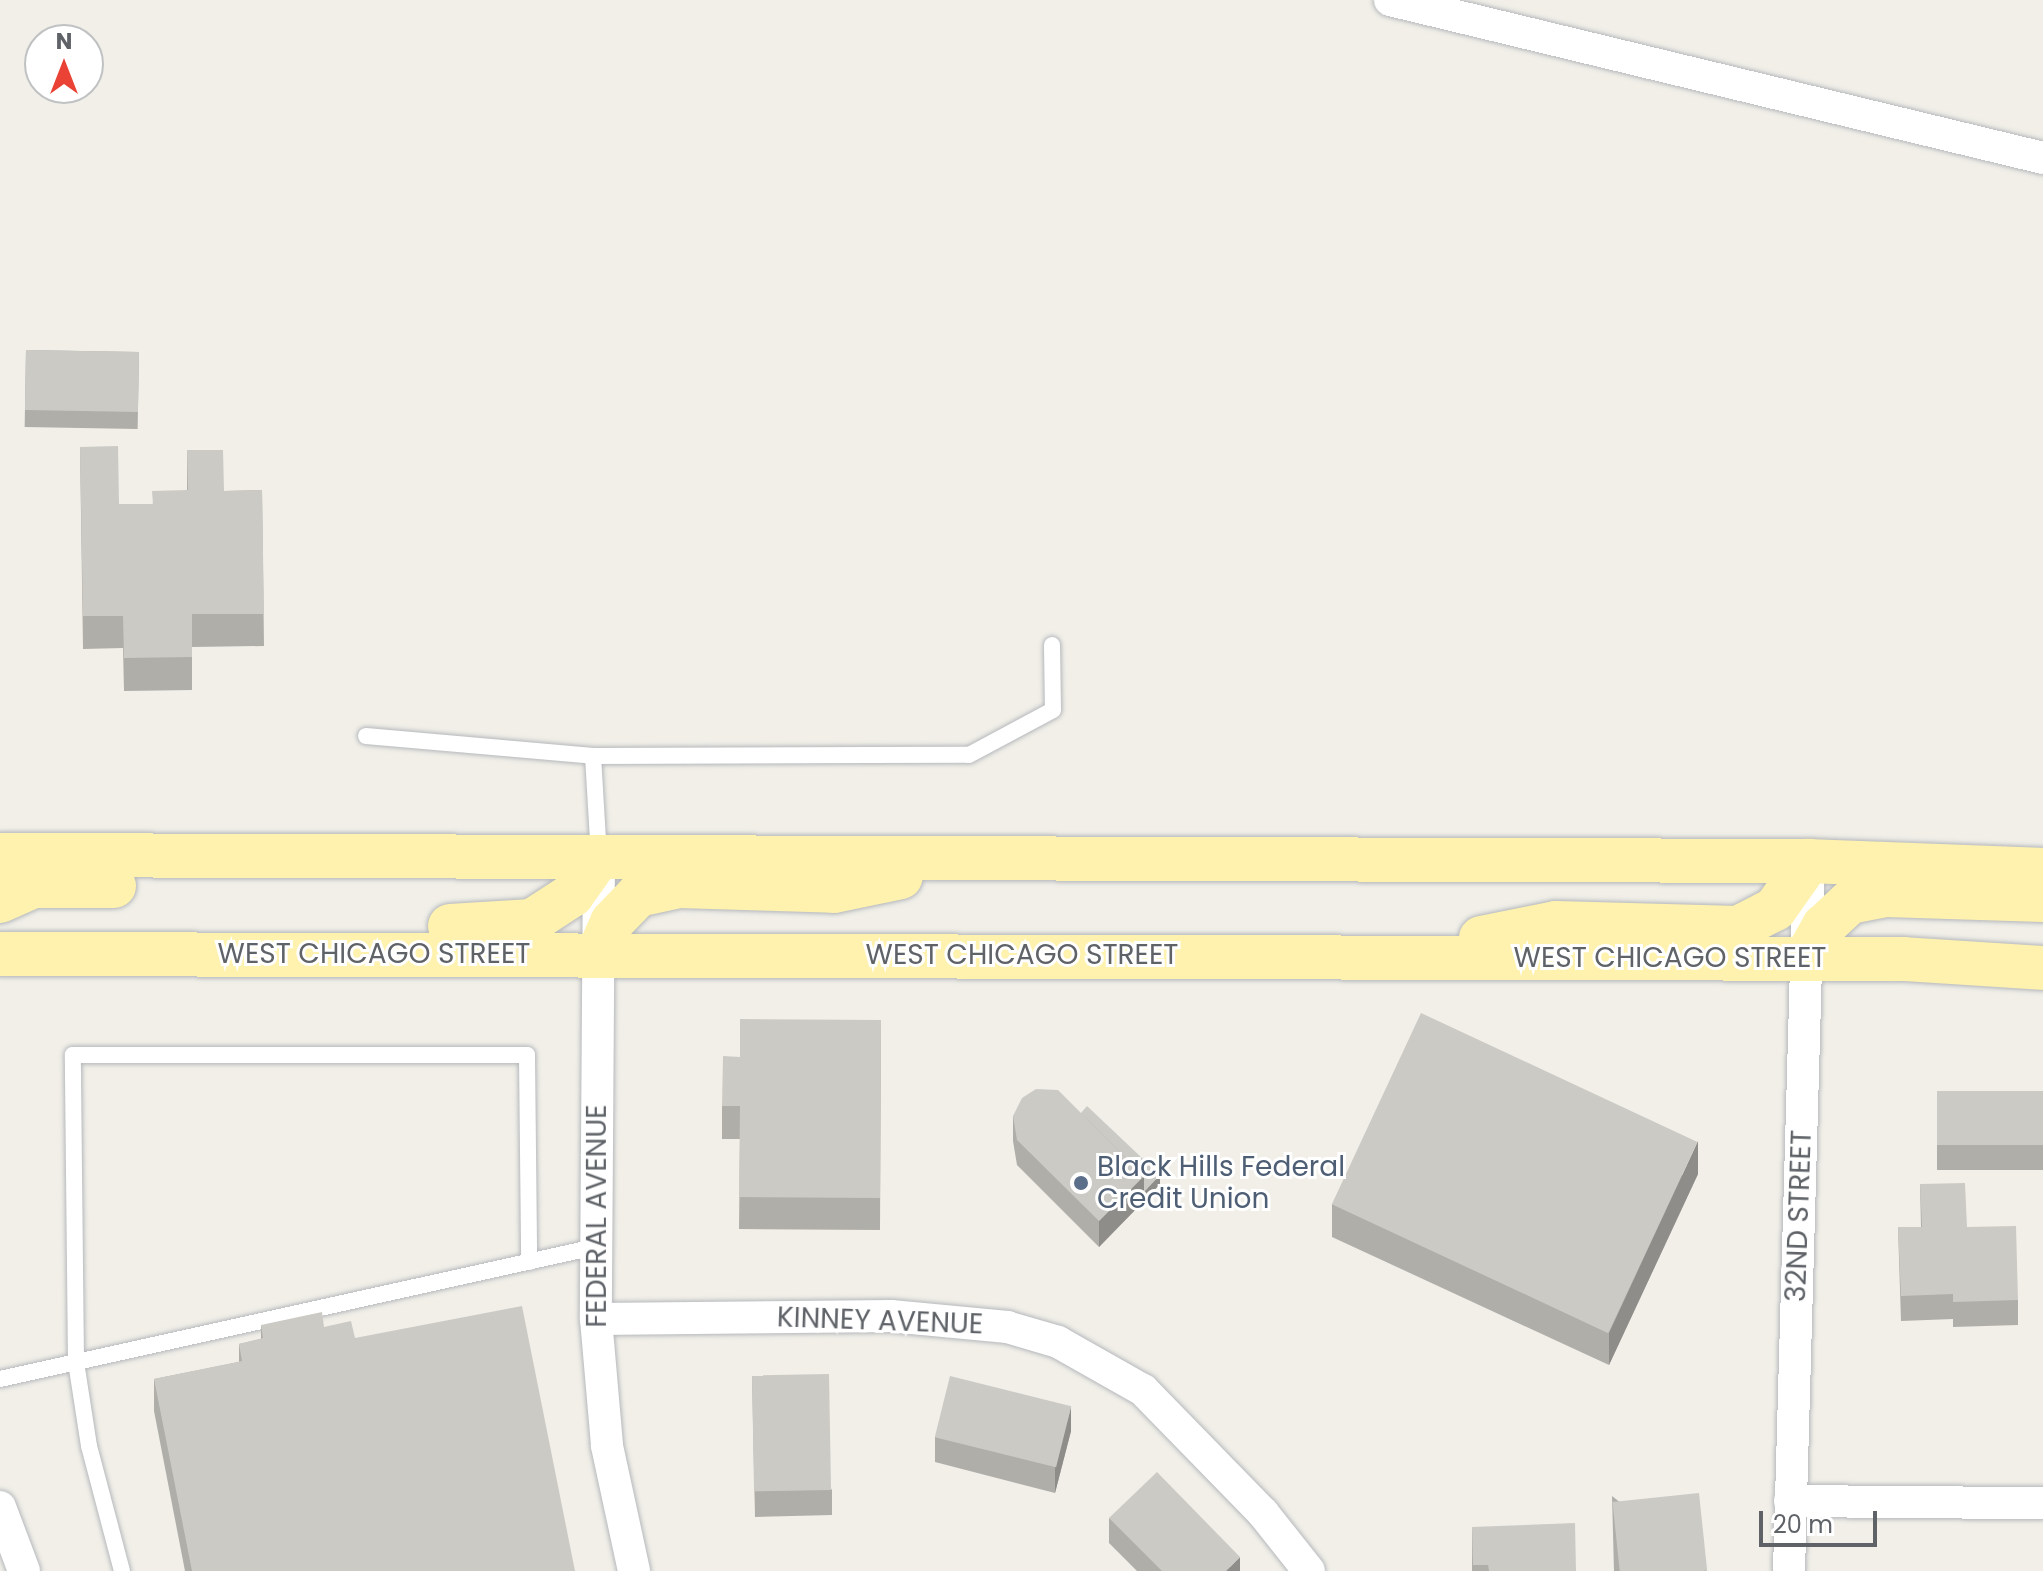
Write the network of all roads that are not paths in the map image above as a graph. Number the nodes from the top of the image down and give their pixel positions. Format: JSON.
{"nodes":[{"id":1,"x":1390,"y":0,"type":"edge"},
{"id":2,"x":2043,"y":158,"type":"edge"},
{"id":3,"x":1052,"y":645,"type":"dead end"},
{"id":4,"x":366,"y":736,"type":"dead end"},
{"id":5,"x":593,"y":756,"type":"junction"},
{"id":6,"x":0,"y":855,"type":"edge"},
{"id":7,"x":360,"y":857,"type":"junction"},
{"id":8,"x":599,"y":857,"type":"junction"},
{"id":9,"x":994,"y":859,"type":"junction"},
{"id":10,"x":1809,"y":861,"type":"junction"},
{"id":11,"x":2043,"y":870,"type":"edge"},
{"id":12,"x":2043,"y":900,"type":"edge"},
{"id":13,"x":0,"y":901,"type":"edge"},
{"id":14,"x":0,"y":954,"type":"edge"},
{"id":15,"x":261,"y":954,"type":"junction"},
{"id":16,"x":598,"y":954,"type":"junction"},
{"id":17,"x":1384,"y":956,"type":"junction"},
{"id":18,"x":1806,"y":958,"type":"junction"},
{"id":19,"x":2043,"y":968,"type":"edge"},
{"id":20,"x":595,"y":1247,"type":"junction"},
{"id":21,"x":529,"y":1262,"type":"junction"},
{"id":22,"x":596,"y":1319,"type":"junction"},
{"id":23,"x":76,"y":1362,"type":"junction"},
{"id":24,"x":0,"y":1379,"type":"edge"},
{"id":25,"x":1790,"y":1501,"type":"junction"},
{"id":26,"x":2043,"y":1503,"type":"edge"},
{"id":27,"x":0,"y":1507,"type":"edge"},
{"id":28,"x":24,"y":1571,"type":"edge"},
{"id":29,"x":122,"y":1571,"type":"edge"},
{"id":30,"x":634,"y":1571,"type":"edge"},
{"id":31,"x":1309,"y":1571,"type":"edge"},
{"id":32,"x":1789,"y":1571,"type":"edge"}],
"edges":[{"from":1,"to":2,"type":"street"},
{"from":3,"to":5,"type":"lane"},
{"from":4,"to":5,"type":"lane"},
{"from":5,"to":8,"type":"lane"},
{"from":6,"to":7,"type":"main road"},
{"from":7,"to":8,"type":"main road"},
{"from":7,"to":13,"type":"main road"},
{"from":8,"to":9,"type":"main road"},
{"from":8,"to":15,"type":"main road"},
{"from":8,"to":16,"type":"street","name":"FEDERAL AVENUE"},
{"from":9,"to":10,"type":"main road"},
{"from":9,"to":16,"type":"main road"},
{"from":10,"to":11,"type":"main road"},
{"from":10,"to":17,"type":"main road"},
{"from":10,"to":18,"type":"street","name":"32ND STREET"},
{"from":12,"to":18,"type":"main road"},
{"from":14,"to":15,"type":"main road","name":"WEST CHICAGO STREET"},
{"from":15,"to":16,"type":"main road","name":"WEST CHICAGO STREET"},
{"from":16,"to":17,"type":"main road","name":"WEST CHICAGO STREET"},
{"from":16,"to":20,"type":"street","name":"FEDERAL AVENUE"},
{"from":17,"to":18,"type":"main road","name":"WEST CHICAGO STREET"},
{"from":18,"to":19,"type":"main road","name":"WEST CHICAGO STREET"},
{"from":18,"to":25,"type":"street","name":"32ND STREET"},
{"from":20,"to":21,"type":"lane"},
{"from":20,"to":22,"type":"street","name":"FEDERAL AVENUE"},
{"from":21,"to":23,"type":"lane"},
{"from":21,"to":23,"type":"lane"},
{"from":22,"to":30,"type":"street","name":"FEDERAL AVENUE"},
{"from":22,"to":31,"type":"street","name":"KINNEY AVENUE"},
{"from":23,"to":24,"type":"lane"},
{"from":23,"to":29,"type":"lane"},
{"from":25,"to":26,"type":"street"},
{"from":25,"to":32,"type":"street","name":"32ND STREET"},
{"from":27,"to":28,"type":"street"}]}
